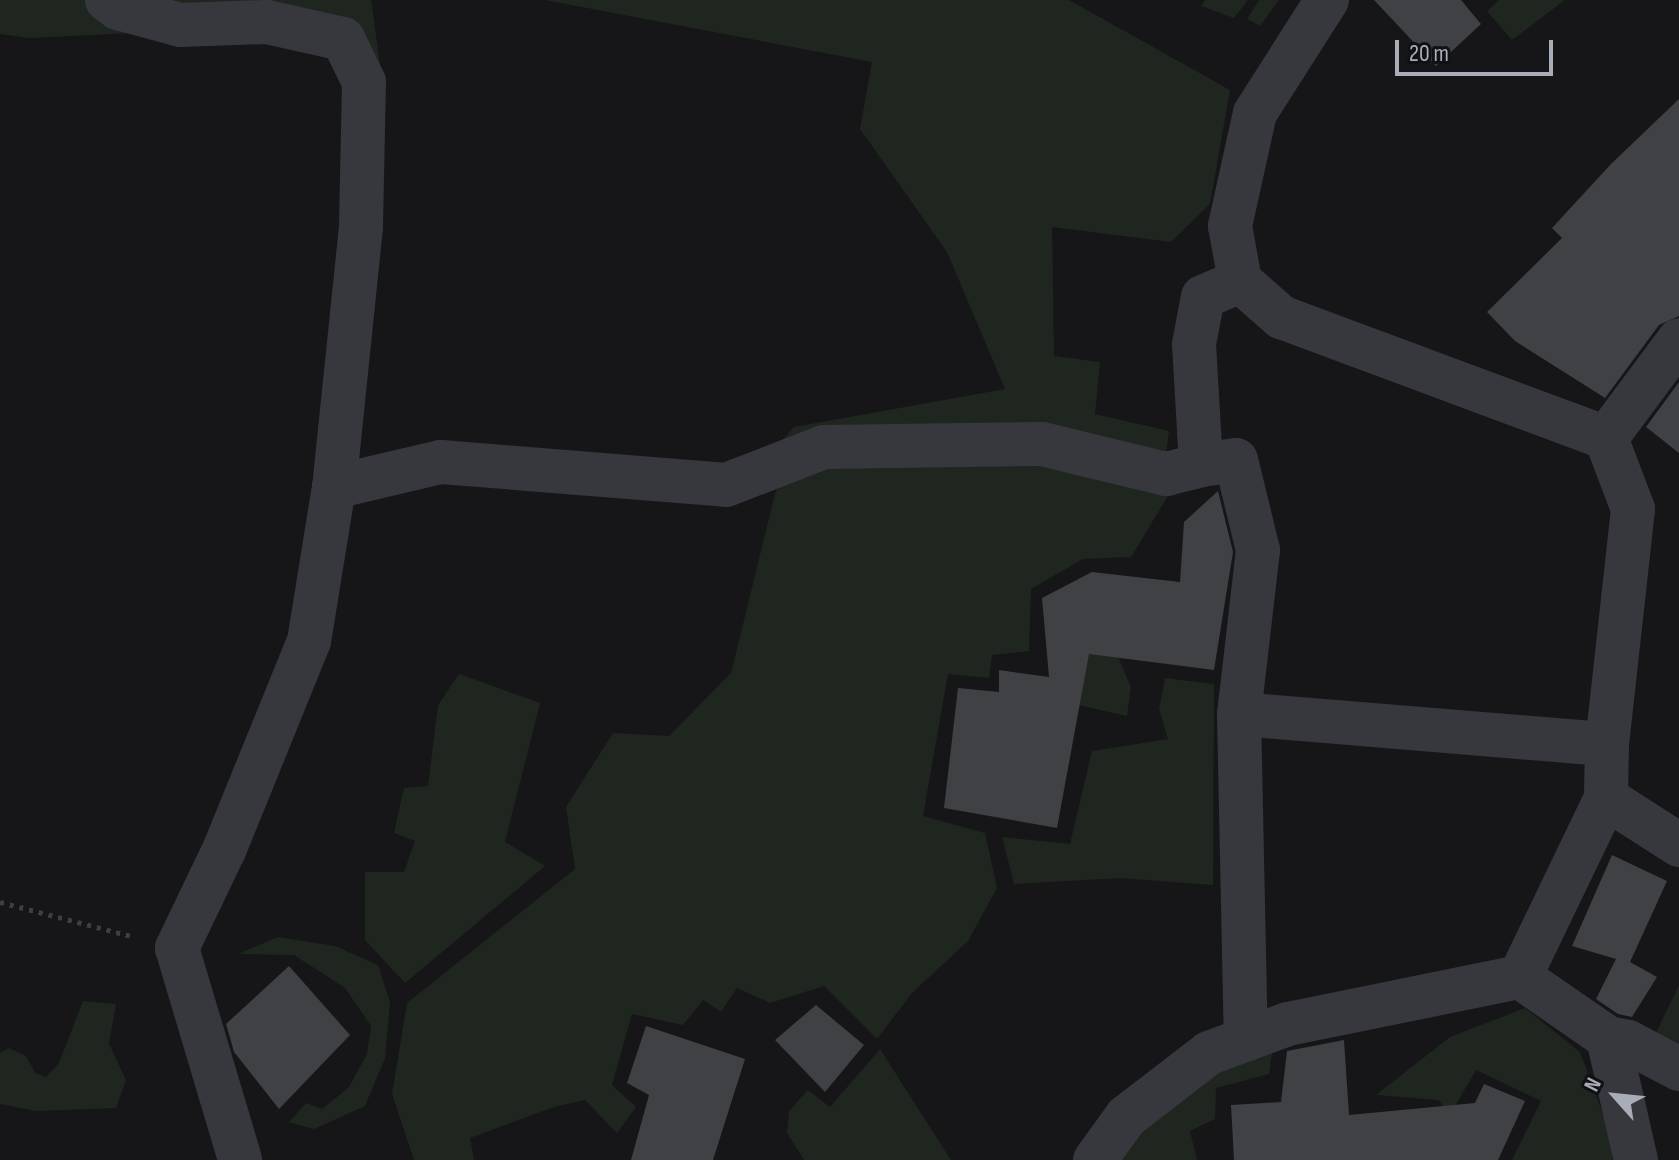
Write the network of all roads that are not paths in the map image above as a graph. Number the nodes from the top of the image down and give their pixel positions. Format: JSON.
{"nodes":[{"id":1,"x":107,"y":0,"type":"edge"},
{"id":2,"x":1327,"y":0,"type":"edge"},
{"id":3,"x":1240,"y":281,"type":"junction"},
{"id":4,"x":1679,"y":340,"type":"edge"},
{"id":5,"x":1606,"y":438,"type":"junction"},
{"id":6,"x":1201,"y":465,"type":"junction"},
{"id":7,"x":334,"y":487,"type":"junction"},
{"id":8,"x":1239,"y":714,"type":"junction"},
{"id":9,"x":1607,"y":744,"type":"junction"},
{"id":10,"x":1606,"y":798,"type":"junction"},
{"id":11,"x":1679,"y":845,"type":"edge"},
{"id":12,"x":1520,"y":977,"type":"junction"},
{"id":13,"x":1608,"y":1038,"type":"junction"},
{"id":14,"x":1246,"y":1040,"type":"junction"},
{"id":15,"x":1679,"y":1069,"type":"edge"},
{"id":16,"x":240,"y":1160,"type":"edge"},
{"id":17,"x":1095,"y":1160,"type":"edge"},
{"id":18,"x":1636,"y":1160,"type":"edge"}],
"edges":[{"from":1,"to":7,"type":"street"},
{"from":2,"to":3,"type":"street"},
{"from":3,"to":5,"type":"street"},
{"from":3,"to":6,"type":"street"},
{"from":4,"to":5,"type":"street"},
{"from":5,"to":9,"type":"street"},
{"from":6,"to":7,"type":"street"},
{"from":6,"to":8,"type":"street"},
{"from":7,"to":16,"type":"street"},
{"from":8,"to":9,"type":"street"},
{"from":8,"to":14,"type":"street"},
{"from":9,"to":10,"type":"street"},
{"from":10,"to":11,"type":"street"},
{"from":10,"to":12,"type":"street"},
{"from":12,"to":13,"type":"street"},
{"from":12,"to":14,"type":"street"},
{"from":13,"to":15,"type":"street"},
{"from":13,"to":18,"type":"street"},
{"from":14,"to":17,"type":"street"}]}
